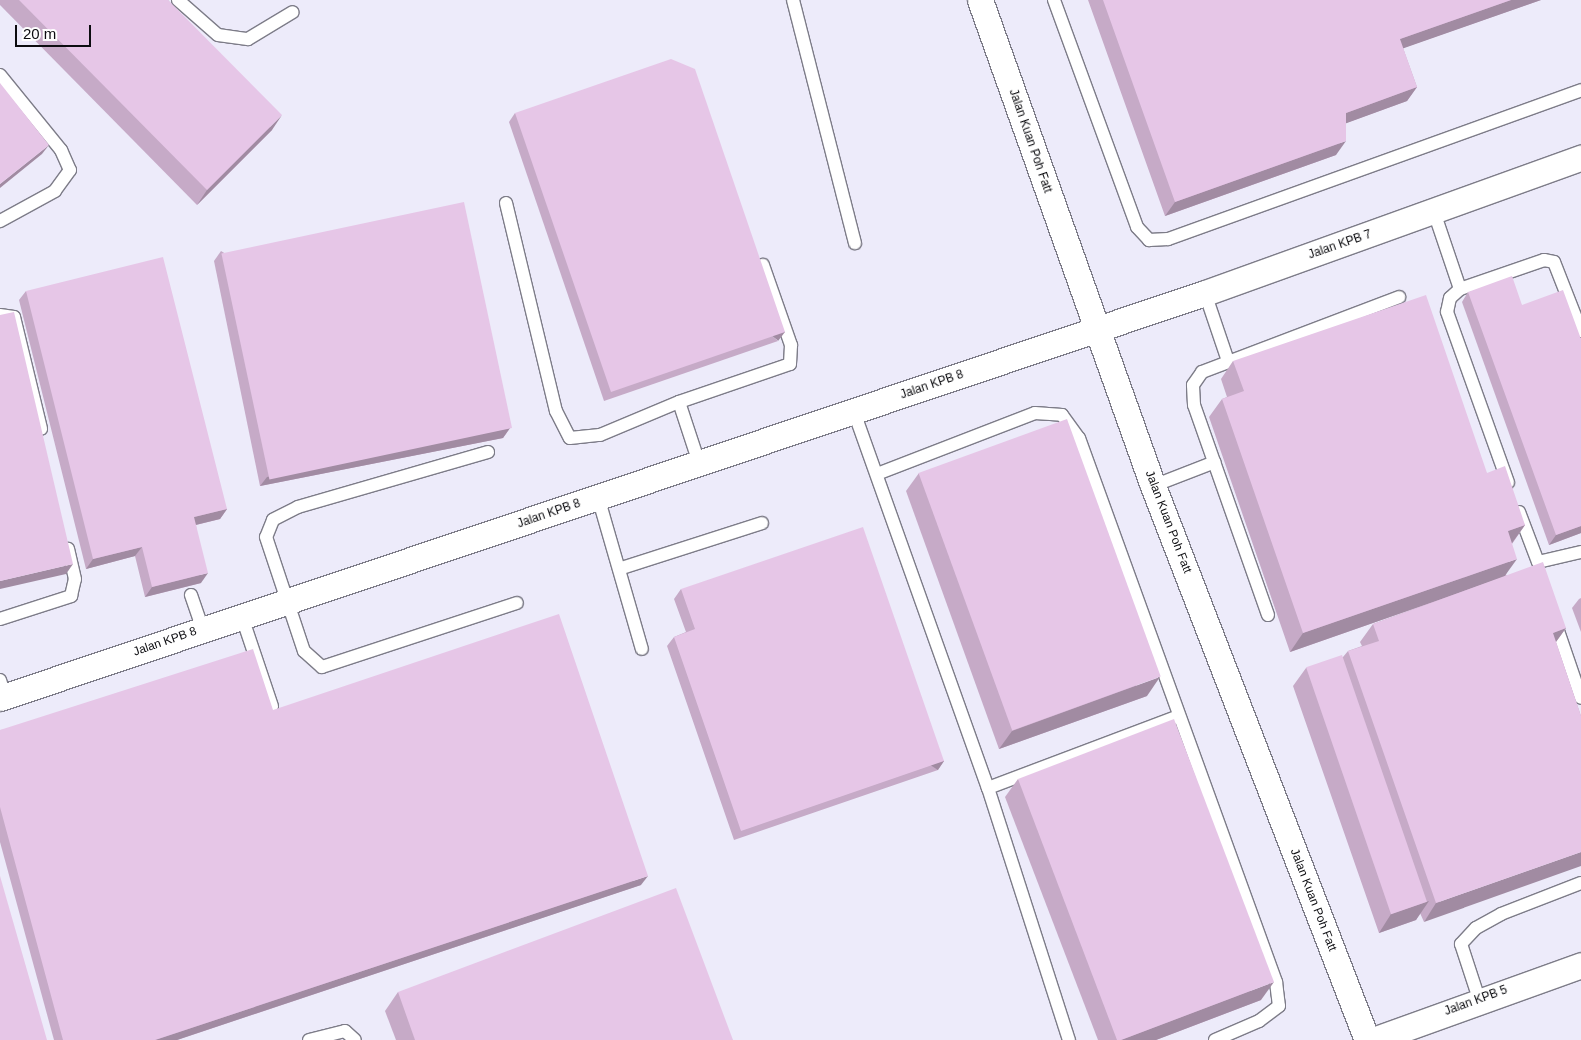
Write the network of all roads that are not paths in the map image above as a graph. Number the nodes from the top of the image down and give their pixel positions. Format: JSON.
{"nodes":[{"id":1,"x":178,"y":0,"type":"edge"},
{"id":2,"x":793,"y":0,"type":"edge"},
{"id":3,"x":980,"y":0,"type":"edge"},
{"id":4,"x":1054,"y":0,"type":"edge"},
{"id":5,"x":293,"y":12,"type":"dead end"},
{"id":6,"x":0,"y":75,"type":"edge"},
{"id":7,"x":1581,"y":90,"type":"edge"},
{"id":8,"x":1581,"y":158,"type":"edge"},
{"id":9,"x":506,"y":203,"type":"dead end"},
{"id":10,"x":1434,"y":212,"type":"junction"},
{"id":11,"x":0,"y":221,"type":"edge"},
{"id":12,"x":855,"y":243,"type":"dead end"},
{"id":13,"x":763,"y":264,"type":"edge"},
{"id":14,"x":1460,"y":289,"type":"junction"},
{"id":15,"x":1205,"y":292,"type":"junction"},
{"id":16,"x":1398,"y":297,"type":"dead end"},
{"id":17,"x":0,"y":315,"type":"edge"},
{"id":18,"x":1096,"y":328,"type":"junction"},
{"id":19,"x":1581,"y":331,"type":"edge"},
{"id":20,"x":1228,"y":361,"type":"junction"},
{"id":21,"x":679,"y":402,"type":"junction"},
{"id":22,"x":854,"y":412,"type":"junction"},
{"id":23,"x":45,"y":445,"type":"edge"},
{"id":24,"x":488,"y":452,"type":"dead end"},
{"id":25,"x":1215,"y":462,"type":"junction"},
{"id":26,"x":700,"y":464,"type":"junction"},
{"id":27,"x":878,"y":474,"type":"junction"},
{"id":28,"x":1154,"y":486,"type":"junction"},
{"id":29,"x":598,"y":497,"type":"junction"},
{"id":30,"x":762,"y":523,"type":"dead end"},
{"id":31,"x":64,"y":531,"type":"edge"},
{"id":32,"x":1581,"y":552,"type":"edge"},
{"id":33,"x":622,"y":568,"type":"junction"},
{"id":34,"x":192,"y":595,"type":"dead end"},
{"id":35,"x":286,"y":602,"type":"junction"},
{"id":36,"x":517,"y":603,"type":"dead end"},
{"id":37,"x":1268,"y":615,"type":"dead end"},
{"id":38,"x":242,"y":617,"type":"junction"},
{"id":39,"x":0,"y":619,"type":"edge"},
{"id":40,"x":1555,"y":622,"type":"edge"},
{"id":41,"x":203,"y":630,"type":"junction"},
{"id":42,"x":642,"y":649,"type":"dead end"},
{"id":43,"x":2,"y":691,"type":"edge"},
{"id":44,"x":1581,"y":698,"type":"edge"},
{"id":45,"x":272,"y":706,"type":"edge"},
{"id":46,"x":1179,"y":716,"type":"junction"},
{"id":47,"x":988,"y":788,"type":"junction"},
{"id":48,"x":1581,"y":883,"type":"edge"},
{"id":49,"x":1581,"y":964,"type":"edge"},
{"id":50,"x":1479,"y":999,"type":"junction"},
{"id":51,"x":309,"y":1040,"type":"edge"},
{"id":52,"x":355,"y":1040,"type":"edge"},
{"id":53,"x":1069,"y":1040,"type":"edge"},
{"id":54,"x":1215,"y":1040,"type":"edge"},
{"id":55,"x":1368,"y":1040,"type":"edge"},
{"id":56,"x":1373,"y":1040,"type":"edge"}],
"edges":[{"from":1,"to":5,"type":"lane"},
{"from":2,"to":12,"type":"lane"},
{"from":3,"to":18,"type":"street","name":"Jalan Kuan Poh Fatt"},
{"from":4,"to":7,"type":"lane"},
{"from":6,"to":11,"type":"lane"},
{"from":8,"to":10,"type":"street","name":"Jalan KPB 7"},
{"from":9,"to":21,"type":"lane"},
{"from":10,"to":14,"type":"lane"},
{"from":10,"to":15,"type":"street","name":"Jalan KPB 7"},
{"from":13,"to":21,"type":"lane"},
{"from":14,"to":19,"type":"lane"},
{"from":14,"to":32,"type":"lane"},
{"from":15,"to":18,"type":"street","name":"Jalan KPB 7"},
{"from":15,"to":20,"type":"lane"},
{"from":16,"to":20,"type":"lane"},
{"from":17,"to":23,"type":"lane"},
{"from":18,"to":22,"type":"street","name":"Jalan KPB 8"},
{"from":18,"to":28,"type":"street","name":"Jalan Kuan Poh Fatt"},
{"from":20,"to":25,"type":"lane"},
{"from":21,"to":26,"type":"lane"},
{"from":22,"to":26,"type":"street","name":"Jalan KPB 8"},
{"from":22,"to":27,"type":"lane"},
{"from":24,"to":35,"type":"lane"},
{"from":25,"to":28,"type":"lane"},
{"from":25,"to":37,"type":"lane"},
{"from":26,"to":29,"type":"street","name":"Jalan KPB 8"},
{"from":27,"to":46,"type":"lane"},
{"from":27,"to":47,"type":"lane"},
{"from":28,"to":55,"type":"street","name":"Jalan Kuan Poh Fatt"},
{"from":29,"to":33,"type":"lane"},
{"from":29,"to":35,"type":"street","name":"Jalan KPB 8"},
{"from":30,"to":33,"type":"lane"},
{"from":31,"to":39,"type":"lane"},
{"from":33,"to":42,"type":"lane"},
{"from":34,"to":41,"type":"lane"},
{"from":35,"to":36,"type":"lane"},
{"from":35,"to":38,"type":"street","name":"Jalan KPB 8"},
{"from":38,"to":41,"type":"street","name":"Jalan KPB 8"},
{"from":38,"to":45,"type":"lane"},
{"from":40,"to":44,"type":"lane"},
{"from":41,"to":43,"type":"street","name":"Jalan KPB 8"},
{"from":46,"to":47,"type":"lane"},
{"from":46,"to":54,"type":"lane"},
{"from":47,"to":53,"type":"lane"},
{"from":48,"to":50,"type":"lane"},
{"from":49,"to":50,"type":"street","name":"Jalan KPB 5"},
{"from":50,"to":56,"type":"street","name":"Jalan KPB 5"},
{"from":51,"to":52,"type":"lane"}]}
